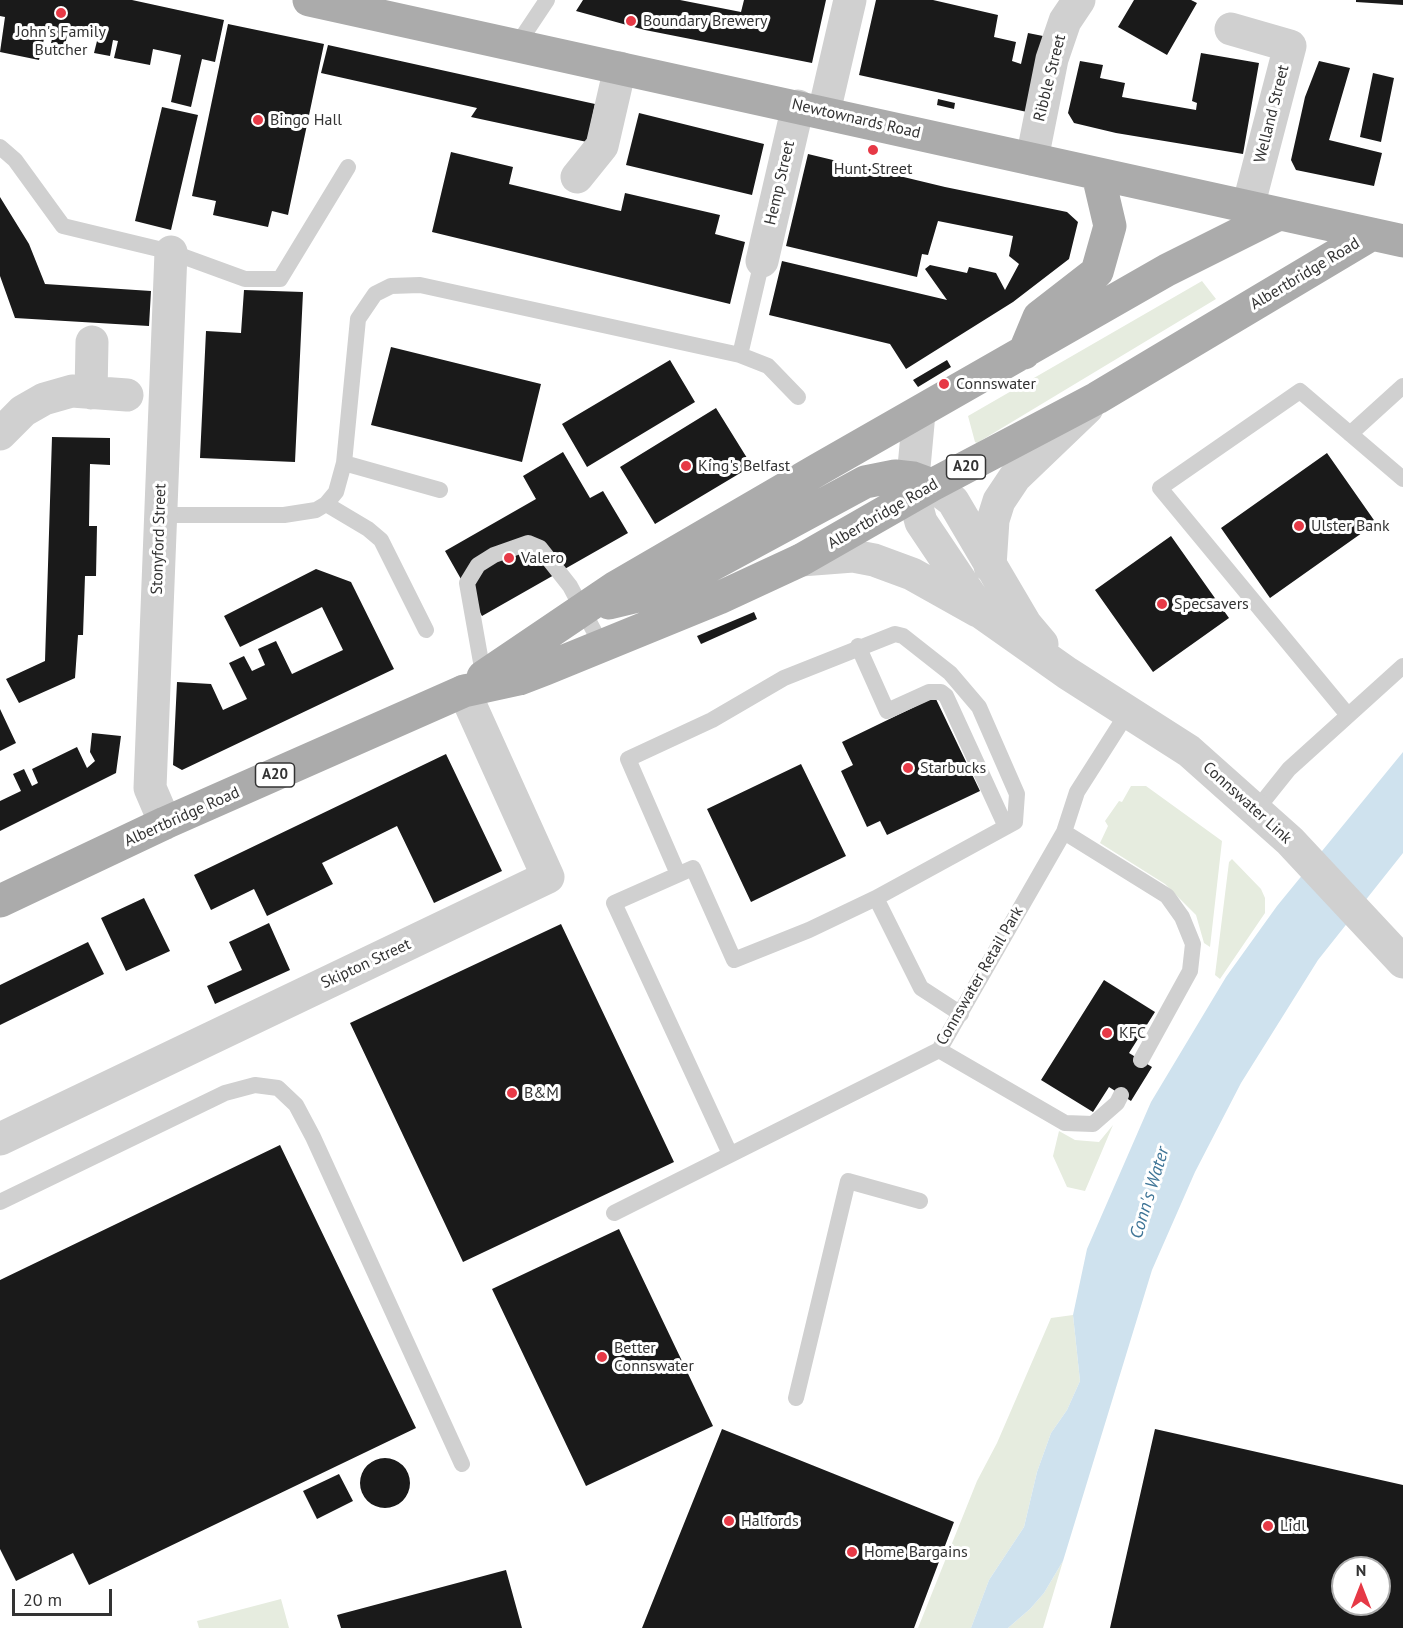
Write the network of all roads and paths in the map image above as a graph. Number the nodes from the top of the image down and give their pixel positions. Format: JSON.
{"nodes":[{"id":1,"x":309,"y":0,"type":"edge"},
{"id":2,"x":547,"y":0,"type":"edge"},
{"id":3,"x":850,"y":0,"type":"edge"},
{"id":4,"x":1079,"y":0,"type":"edge"},
{"id":5,"x":1231,"y":29,"type":"dead end"},
{"id":6,"x":517,"y":45,"type":"junction"},
{"id":7,"x":620,"y":68,"type":"junction"},
{"id":8,"x":811,"y":109,"type":"junction"},
{"id":9,"x":0,"y":147,"type":"edge"},
{"id":10,"x":1032,"y":159,"type":"junction"},
{"id":11,"x":348,"y":167,"type":"dead end"},
{"id":12,"x":1098,"y":175,"type":"junction"},
{"id":13,"x":577,"y":177,"type":"dead end"},
{"id":14,"x":1264,"y":210,"type":"junction"},
{"id":15,"x":1372,"y":234,"type":"junction"},
{"id":16,"x":1403,"y":241,"type":"edge"},
{"id":17,"x":171,"y":252,"type":"junction"},
{"id":18,"x":762,"y":261,"type":"joint"},
{"id":19,"x":92,"y":342,"type":"dead end"},
{"id":20,"x":1024,"y":353,"type":"junction"},
{"id":21,"x":740,"y":355,"type":"junction"},
{"id":22,"x":1403,"y":386,"type":"edge"},
{"id":23,"x":91,"y":393,"type":"junction"},
{"id":24,"x":127,"y":395,"type":"dead end"},
{"id":25,"x":798,"y":396,"type":"dead end"},
{"id":26,"x":1097,"y":398,"type":"junction"},
{"id":27,"x":919,"y":413,"type":"junction"},
{"id":28,"x":0,"y":434,"type":"edge"},
{"id":29,"x":1350,"y":434,"type":"junction"},
{"id":30,"x":344,"y":463,"type":"junction"},
{"id":31,"x":1403,"y":479,"type":"edge"},
{"id":32,"x":920,"y":486,"type":"junction"},
{"id":33,"x":440,"y":490,"type":"dead end"},
{"id":34,"x":326,"y":504,"type":"junction"},
{"id":35,"x":160,"y":515,"type":"junction"},
{"id":36,"x":801,"y":560,"type":"junction"},
{"id":37,"x":990,"y":566,"type":"junction"},
{"id":38,"x":584,"y":609,"type":"junction"},
{"id":39,"x":982,"y":613,"type":"junction"},
{"id":40,"x":426,"y":630,"type":"dead end"},
{"id":41,"x":602,"y":646,"type":"junction"},
{"id":42,"x":858,"y":646,"type":"junction"},
{"id":43,"x":1403,"y":666,"type":"edge"},
{"id":44,"x":1067,"y":673,"type":"junction"},
{"id":45,"x":478,"y":685,"type":"junction"},
{"id":46,"x":1128,"y":712,"type":"junction"},
{"id":47,"x":1347,"y":714,"type":"junction"},
{"id":48,"x":1257,"y":809,"type":"junction"},
{"id":49,"x":165,"y":823,"type":"junction"},
{"id":50,"x":1006,"y":827,"type":"junction"},
{"id":51,"x":1064,"y":832,"type":"junction"},
{"id":52,"x":678,"y":874,"type":"junction"},
{"id":53,"x":876,"y":898,"type":"junction"},
{"id":54,"x":0,"y":901,"type":"edge"},
{"id":55,"x":1403,"y":962,"type":"edge"},
{"id":56,"x":961,"y":1014,"type":"junction"},
{"id":57,"x":939,"y":1050,"type":"junction"},
{"id":58,"x":1141,"y":1060,"type":"dead end"},
{"id":59,"x":1121,"y":1095,"type":"dead end"},
{"id":60,"x":0,"y":1139,"type":"edge"},
{"id":61,"x":730,"y":1155,"type":"junction"},
{"id":62,"x":920,"y":1201,"type":"dead end"},
{"id":63,"x":0,"y":1202,"type":"edge"},
{"id":64,"x":614,"y":1213,"type":"dead end"},
{"id":65,"x":796,"y":1398,"type":"dead end"},
{"id":66,"x":462,"y":1464,"type":"dead end"}],
"edges":[{"from":1,"to":6,"type":"main road","name":"Newtownards Road"},
{"from":2,"to":6,"type":"lane"},
{"from":3,"to":8,"type":"street","name":"Hemp Street"},
{"from":4,"to":10,"type":"street","name":"Ribble Street"},
{"from":5,"to":14,"type":"street","name":"Welland Street"},
{"from":6,"to":7,"type":"main road","name":"Newtownards Road"},
{"from":7,"to":8,"type":"main road","name":"Newtownards Road"},
{"from":7,"to":13,"type":"street"},
{"from":8,"to":10,"type":"main road","name":"Newtownards Road"},
{"from":8,"to":18,"type":"street","name":"Hemp Street"},
{"from":9,"to":17,"type":"lane"},
{"from":10,"to":12,"type":"main road","name":"Newtownards Road"},
{"from":11,"to":17,"type":"lane"},
{"from":12,"to":14,"type":"main road","name":"Newtownards Road"},
{"from":12,"to":20,"type":"main road"},
{"from":14,"to":15,"type":"main road","name":"Newtownards Road"},
{"from":14,"to":20,"type":"main road","name":"Albertbridge Road","number":"A20"},
{"from":15,"to":16,"type":"main road","name":"Newtownards Road"},
{"from":15,"to":26,"type":"main road","name":"Albertbridge Road","number":"A20"},
{"from":17,"to":35,"type":"street","name":"Stonyford Street"},
{"from":18,"to":21,"type":"lane"},
{"from":19,"to":23,"type":"street"},
{"from":20,"to":27,"type":"main road","name":"Albertbridge Road","number":"A20"},
{"from":21,"to":25,"type":"lane"},
{"from":21,"to":30,"type":"lane"},
{"from":22,"to":29,"type":"lane"},
{"from":23,"to":24,"type":"street"},
{"from":23,"to":28,"type":"street"},
{"from":26,"to":32,"type":"main road","name":"Albertbridge Road","number":"A20"},
{"from":26,"to":37,"type":"street"},
{"from":27,"to":32,"type":"street","name":"Connswater Link"},
{"from":27,"to":38,"type":"main road","name":"Albertbridge Road","number":"A20"},
{"from":29,"to":31,"type":"lane"},
{"from":29,"to":47,"type":"lane"},
{"from":30,"to":33,"type":"lane"},
{"from":30,"to":34,"type":"lane"},
{"from":32,"to":36,"type":"main road","name":"Albertbridge Road","number":"A20"},
{"from":32,"to":37,"type":"street","name":"Connswater Link"},
{"from":32,"to":38,"type":"main road"},
{"from":32,"to":39,"type":"street","name":"Connswater Link"},
{"from":34,"to":35,"type":"lane"},
{"from":34,"to":40,"type":"lane"},
{"from":35,"to":49,"type":"street","name":"Stonyford Street"},
{"from":36,"to":39,"type":"street","name":"Connswater Link"},
{"from":36,"to":41,"type":"main road","name":"Albertbridge Road","number":"A20"},
{"from":37,"to":44,"type":"street","name":"Connswater Link"},
{"from":38,"to":41,"type":"lane"},
{"from":38,"to":45,"type":"main road","name":"Albertbridge Road","number":"A20"},
{"from":38,"to":45,"type":"lane"},
{"from":39,"to":44,"type":"street","name":"Connswater Link"},
{"from":41,"to":45,"type":"main road","name":"Albertbridge Road","number":"A20"},
{"from":42,"to":50,"type":"lane"},
{"from":42,"to":50,"type":"lane"},
{"from":42,"to":52,"type":"lane"},
{"from":43,"to":47,"type":"lane"},
{"from":44,"to":46,"type":"street","name":"Connswater Link"},
{"from":45,"to":49,"type":"main road","name":"Albertbridge Road","number":"A20"},
{"from":45,"to":60,"type":"street","name":"Skipton Street"},
{"from":46,"to":48,"type":"street","name":"Connswater Link"},
{"from":46,"to":51,"type":"lane","name":"Connswater Retail Park"},
{"from":47,"to":48,"type":"lane"},
{"from":48,"to":55,"type":"street","name":"Connswater Link"},
{"from":49,"to":54,"type":"main road","name":"Albertbridge Road","number":"A20"},
{"from":50,"to":53,"type":"lane"},
{"from":51,"to":56,"type":"lane","name":"Connswater Retail Park"},
{"from":51,"to":58,"type":"lane"},
{"from":52,"to":53,"type":"lane"},
{"from":52,"to":61,"type":"lane"},
{"from":53,"to":56,"type":"lane"},
{"from":56,"to":57,"type":"lane","name":"Connswater Retail Park"},
{"from":57,"to":59,"type":"lane"},
{"from":57,"to":61,"type":"lane","name":"Connswater Retail Park"},
{"from":61,"to":64,"type":"lane","name":"Connswater Retail Park"},
{"from":62,"to":65,"type":"lane"},
{"from":63,"to":66,"type":"lane"}]}
